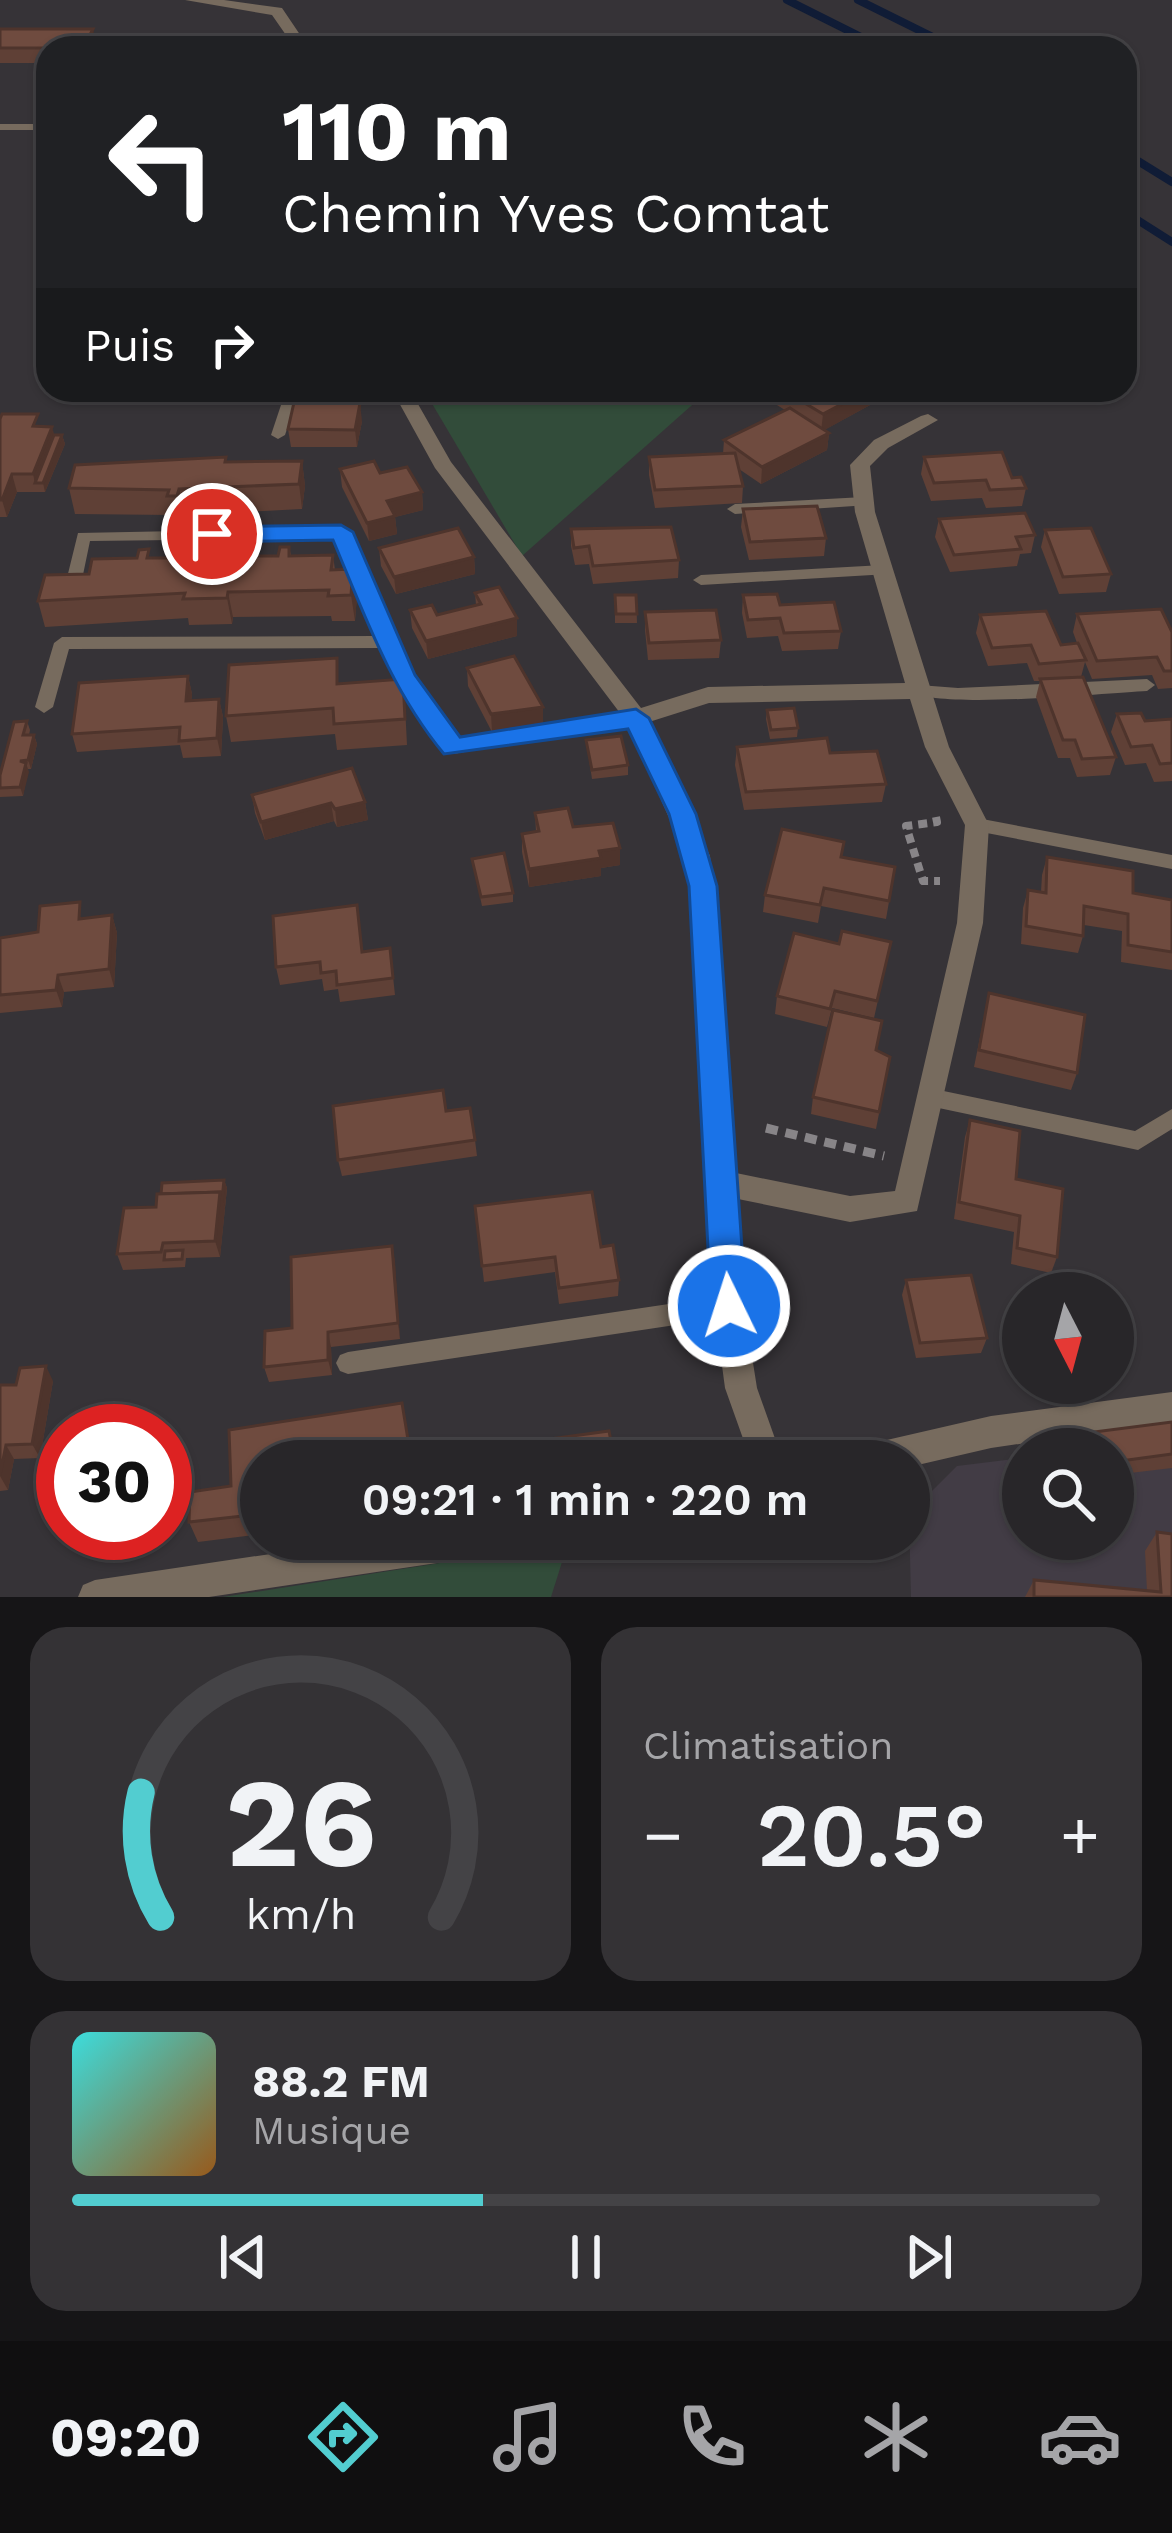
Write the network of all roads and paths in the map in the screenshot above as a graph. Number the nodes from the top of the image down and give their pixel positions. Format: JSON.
{"nodes":[{"id":1,"x":192,"y":0,"type":"edge"},
{"id":2,"x":294,"y":36,"type":"edge"},
{"id":3,"x":0,"y":127,"type":"edge"},
{"id":4,"x":36,"y":127,"type":"edge"},
{"id":5,"x":289,"y":402,"type":"edge"},
{"id":6,"x":408,"y":402,"type":"edge"},
{"id":7,"x":928,"y":420,"type":"dead end"},
{"id":8,"x":278,"y":435,"type":"dead end"},
{"id":9,"x":864,"y":502,"type":"junction"},
{"id":10,"x":735,"y":509,"type":"edge"},
{"id":11,"x":883,"y":570,"type":"junction"},
{"id":12,"x":701,"y":580,"type":"dead end"},
{"id":13,"x":71,"y":594,"type":"edge"},
{"id":14,"x":386,"y":642,"type":"junction"},
{"id":15,"x":1147,"y":685,"type":"dead end"},
{"id":16,"x":919,"y":691,"type":"junction"},
{"id":17,"x":44,"y":707,"type":"dead end"},
{"id":18,"x":636,"y":718,"type":"junction"},
{"id":19,"x":932,"y":804,"type":"dead end"},
{"id":20,"x":977,"y":825,"type":"junction"},
{"id":21,"x":1172,"y":862,"type":"edge"},
{"id":22,"x":953,"y":881,"type":"dead end"},
{"id":23,"x":934,"y":1098,"type":"junction"},
{"id":24,"x":1172,"y":1118,"type":"edge"},
{"id":25,"x":766,"y":1128,"type":"dead end"},
{"id":26,"x":902,"y":1160,"type":"dead end"},
{"id":27,"x":721,"y":1183,"type":"junction"},
{"id":28,"x":729,"y":1306,"type":"junction"},
{"id":29,"x":349,"y":1364,"type":"dead end"},
{"id":30,"x":1172,"y":1407,"type":"edge"},
{"id":31,"x":760,"y":1440,"type":"edge"},
{"id":32,"x":930,"y":1446,"type":"edge"},
{"id":33,"x":343,"y":1560,"type":"edge"},
{"id":34,"x":95,"y":1597,"type":"edge"}],
"edges":[{"from":1,"to":2,"type":"street"},
{"from":3,"to":4,"type":"lane"},
{"from":5,"to":8,"type":"lane"},
{"from":6,"to":18,"type":"street"},
{"from":7,"to":9,"type":"street"},
{"from":9,"to":10,"type":"lane"},
{"from":9,"to":11,"type":"street"},
{"from":11,"to":12,"type":"lane"},
{"from":11,"to":16,"type":"street"},
{"from":13,"to":14,"type":"lane"},
{"from":14,"to":17,"type":"lane"},
{"from":14,"to":18,"type":"lane"},
{"from":15,"to":16,"type":"lane"},
{"from":16,"to":18,"type":"street"},
{"from":16,"to":20,"type":"street"},
{"from":18,"to":27,"type":"street"},
{"from":19,"to":22,"type":"path"},
{"from":20,"to":21,"type":"lane"},
{"from":20,"to":23,"type":"street"},
{"from":23,"to":24,"type":"lane"},
{"from":23,"to":27,"type":"street"},
{"from":25,"to":26,"type":"path"},
{"from":27,"to":28,"type":"street"},
{"from":28,"to":29,"type":"lane"},
{"from":28,"to":31,"type":"street"},
{"from":30,"to":32,"type":"street"},
{"from":33,"to":34,"type":"street"}]}
